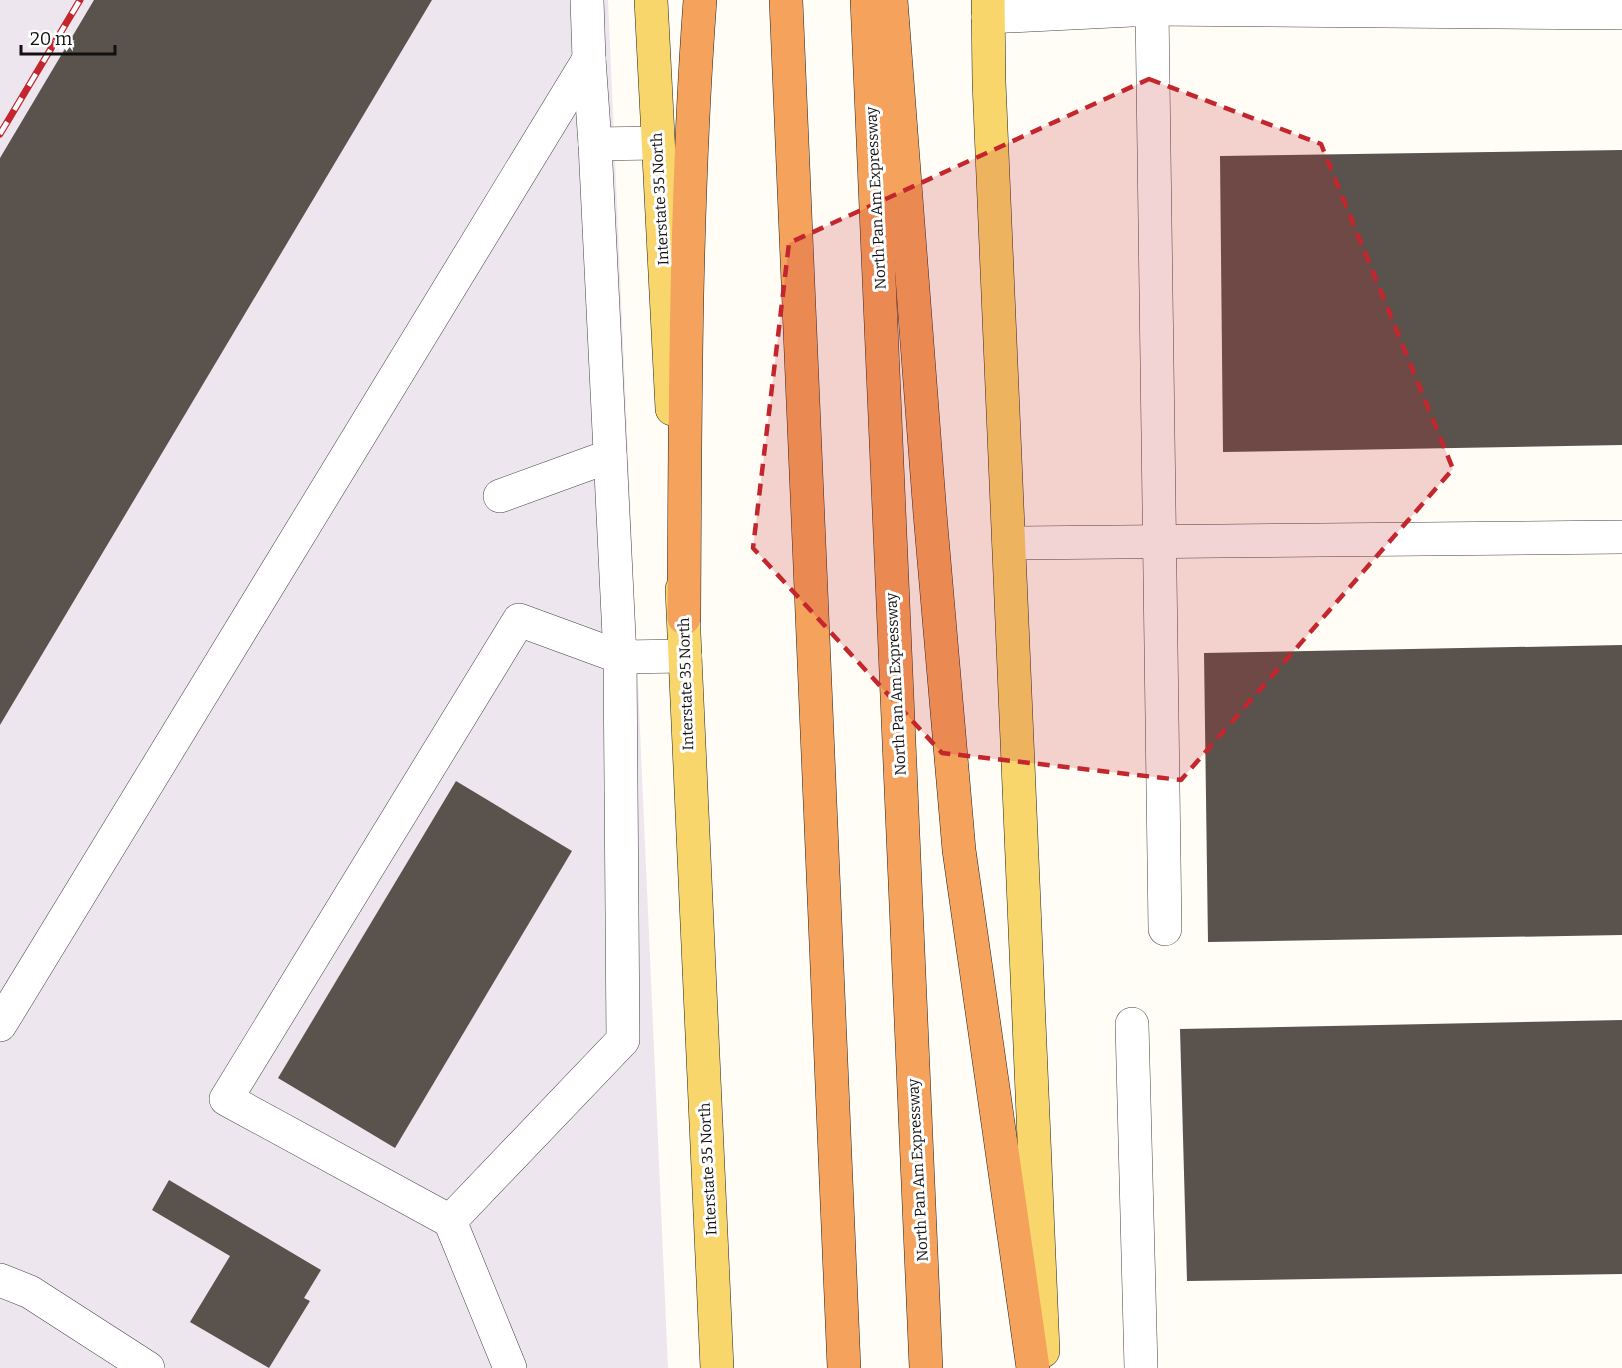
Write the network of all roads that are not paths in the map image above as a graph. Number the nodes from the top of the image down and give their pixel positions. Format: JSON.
{"nodes":[{"id":1,"x":587,"y":0,"type":"edge"},
{"id":2,"x":651,"y":0,"type":"edge"},
{"id":3,"x":699,"y":0,"type":"edge"},
{"id":4,"x":786,"y":0,"type":"edge"},
{"id":5,"x":867,"y":0,"type":"edge"},
{"id":6,"x":891,"y":0,"type":"edge"},
{"id":7,"x":1152,"y":4,"type":"edge"},
{"id":8,"x":988,"y":9,"type":"edge"},
{"id":9,"x":1622,"y":13,"type":"edge"},
{"id":10,"x":588,"y":58,"type":"junction"},
{"id":11,"x":657,"y":143,"type":"junction"},
{"id":12,"x":595,"y":144,"type":"junction"},
{"id":13,"x":610,"y":456,"type":"junction"},
{"id":14,"x":500,"y":496,"type":"dead end"},
{"id":15,"x":1622,"y":537,"type":"edge"},
{"id":16,"x":1160,"y":540,"type":"junction"},
{"id":17,"x":1009,"y":543,"type":"junction"},
{"id":18,"x":684,"y":618,"type":"junction"},
{"id":19,"x":684,"y":656,"type":"junction"},
{"id":20,"x":620,"y":657,"type":"junction"},
{"id":21,"x":1165,"y":929,"type":"dead end"},
{"id":22,"x":1132,"y":1024,"type":"dead end"},
{"id":23,"x":0,"y":1025,"type":"edge"},
{"id":24,"x":450,"y":1221,"type":"junction"},
{"id":25,"x":0,"y":1280,"type":"edge"},
{"id":26,"x":148,"y":1368,"type":"edge"},
{"id":27,"x":510,"y":1368,"type":"edge"},
{"id":28,"x":717,"y":1368,"type":"edge"},
{"id":29,"x":844,"y":1368,"type":"edge"},
{"id":30,"x":927,"y":1368,"type":"edge"},
{"id":31,"x":1033,"y":1368,"type":"edge"},
{"id":32,"x":1044,"y":1368,"type":"edge"},
{"id":33,"x":1141,"y":1368,"type":"edge"}],
"edges":[{"from":1,"to":10,"type":"lane"},
{"from":2,"to":11,"type":"main road","name":"Interstate 35 North"},
{"from":3,"to":18,"type":"highway"},
{"from":4,"to":29,"type":"highway"},
{"from":5,"to":30,"type":"highway","name":"North Pan Am Expressway"},
{"from":6,"to":31,"type":"highway"},
{"from":7,"to":8,"type":"lane"},
{"from":7,"to":9,"type":"lane"},
{"from":7,"to":16,"type":"lane"},
{"from":8,"to":17,"type":"main road"},
{"from":10,"to":12,"type":"lane"},
{"from":10,"to":23,"type":"lane"},
{"from":11,"to":12,"type":"lane"},
{"from":11,"to":18,"type":"main road","name":"Interstate 35 North"},
{"from":12,"to":13,"type":"lane"},
{"from":13,"to":14,"type":"lane"},
{"from":13,"to":20,"type":"lane"},
{"from":15,"to":16,"type":"lane"},
{"from":16,"to":17,"type":"lane"},
{"from":16,"to":21,"type":"lane"},
{"from":17,"to":32,"type":"main road"},
{"from":18,"to":19,"type":"main road","name":"Interstate 35 North"},
{"from":19,"to":20,"type":"lane"},
{"from":19,"to":28,"type":"main road","name":"Interstate 35 North"},
{"from":20,"to":24,"type":"lane"},
{"from":20,"to":24,"type":"lane"},
{"from":22,"to":33,"type":"lane"},
{"from":24,"to":27,"type":"lane"},
{"from":25,"to":26,"type":"lane"}]}
